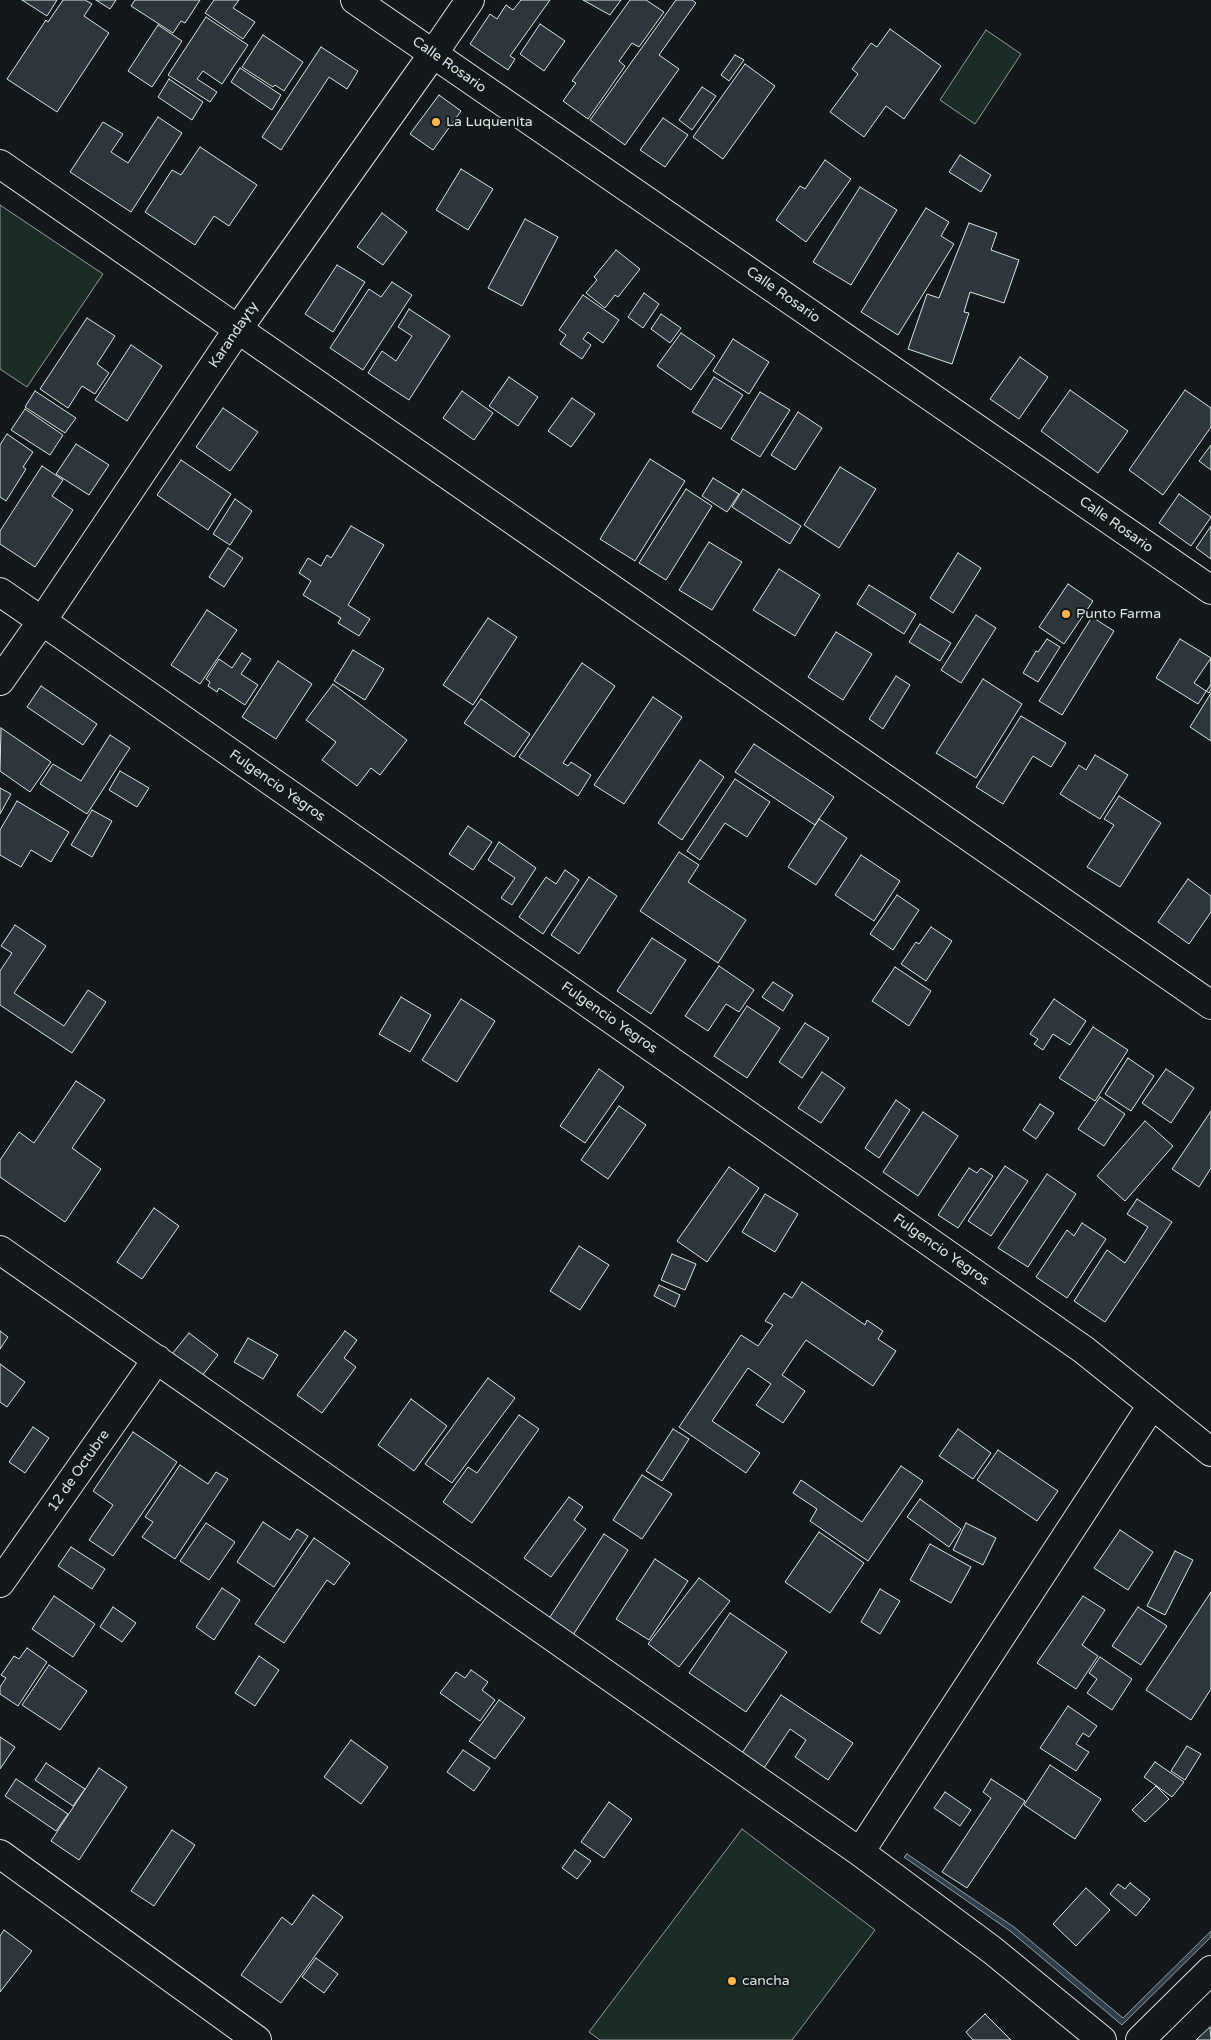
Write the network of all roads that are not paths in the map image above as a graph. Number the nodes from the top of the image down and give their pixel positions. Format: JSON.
{"nodes":[{"id":1,"x":355,"y":0,"type":"edge"},
{"id":2,"x":470,"y":0,"type":"edge"},
{"id":3,"x":433,"y":54,"type":"junction"},
{"id":4,"x":0,"y":164,"type":"edge"},
{"id":5,"x":238,"y":329,"type":"junction"},
{"id":6,"x":1211,"y":590,"type":"edge"},
{"id":7,"x":0,"y":592,"type":"edge"},
{"id":8,"x":42,"y":621,"type":"junction"},
{"id":9,"x":0,"y":681,"type":"edge"},
{"id":10,"x":1211,"y":1005,"type":"edge"},
{"id":11,"x":0,"y":1250,"type":"edge"},
{"id":12,"x":157,"y":1359,"type":"junction"},
{"id":13,"x":1152,"y":1405,"type":"junction"},
{"id":14,"x":1211,"y":1452,"type":"edge"},
{"id":15,"x":0,"y":1584,"type":"edge"},
{"id":16,"x":860,"y":1852,"type":"junction"},
{"id":17,"x":0,"y":1854,"type":"edge"},
{"id":18,"x":1211,"y":1970,"type":"edge"},
{"id":19,"x":258,"y":2040,"type":"edge"},
{"id":20,"x":1102,"y":2040,"type":"edge"},
{"id":21,"x":1140,"y":2040,"type":"edge"}],
"edges":[{"from":1,"to":3,"type":"street","name":"Calle Rosario"},
{"from":2,"to":3,"type":"street","name":"Karandayty"},
{"from":3,"to":5,"type":"street","name":"Karandayty"},
{"from":3,"to":6,"type":"street","name":"Calle Rosario"},
{"from":4,"to":5,"type":"street"},
{"from":5,"to":8,"type":"street","name":"Karandayty"},
{"from":5,"to":10,"type":"street"},
{"from":7,"to":8,"type":"street","name":"Fulgencio Yegros"},
{"from":8,"to":9,"type":"street","name":"Karandayty"},
{"from":8,"to":13,"type":"street","name":"Fulgencio Yegros"},
{"from":11,"to":12,"type":"street"},
{"from":12,"to":15,"type":"street","name":"12 de Octubre"},
{"from":12,"to":16,"type":"street"},
{"from":13,"to":14,"type":"street","name":"Fulgencio Yegros"},
{"from":13,"to":16,"type":"street"},
{"from":16,"to":20,"type":"street"},
{"from":17,"to":19,"type":"street"},
{"from":18,"to":21,"type":"street"}]}
